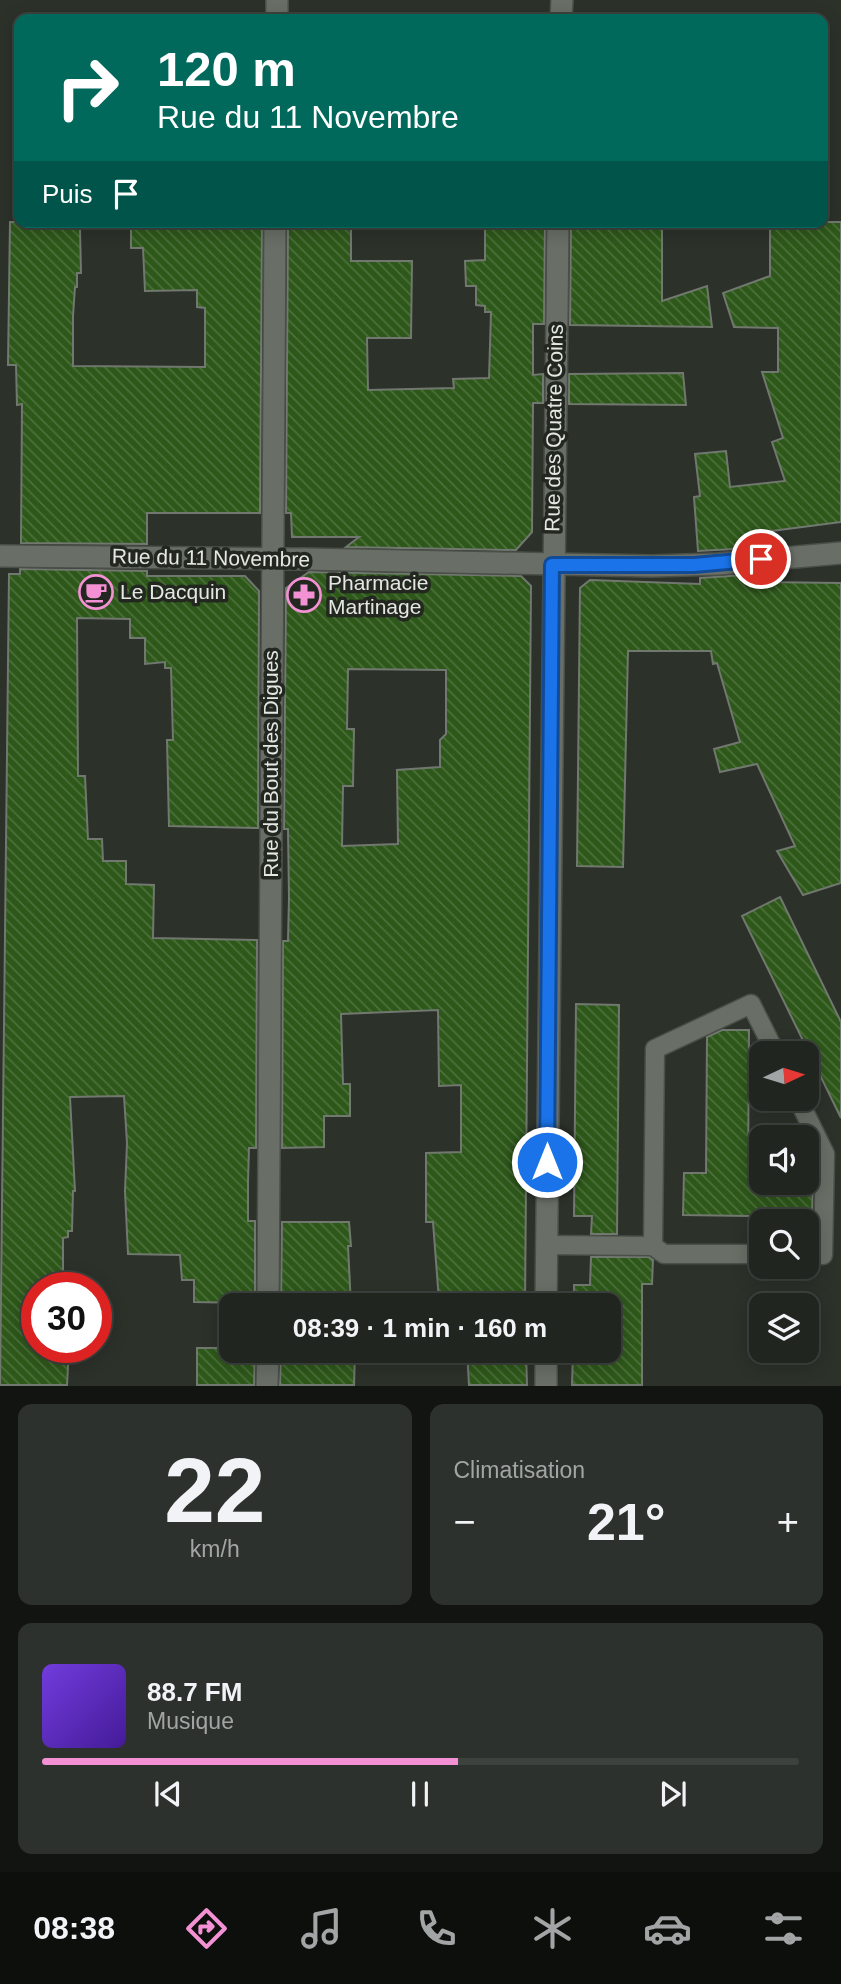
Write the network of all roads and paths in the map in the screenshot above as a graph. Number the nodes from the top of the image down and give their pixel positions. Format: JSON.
{"nodes":[{"id":1,"x":275,"y":228,"type":"edge"},
{"id":2,"x":558,"y":228,"type":"edge"},
{"id":3,"x":841,"y":554,"type":"edge"},
{"id":4,"x":0,"y":556,"type":"edge"},
{"id":5,"x":272,"y":558,"type":"junction"},
{"id":6,"x":552,"y":565,"type":"junction"},
{"id":7,"x":770,"y":1041,"type":"edge"},
{"id":8,"x":804,"y":1111,"type":"edge"},
{"id":9,"x":546,"y":1245,"type":"junction"},
{"id":10,"x":653,"y":1246,"type":"junction"},
{"id":11,"x":749,"y":1254,"type":"edge"},
{"id":12,"x":819,"y":1255,"type":"edge"},
{"id":13,"x":268,"y":1293,"type":"edge"},
{"id":14,"x":546,"y":1293,"type":"edge"},
{"id":15,"x":268,"y":1363,"type":"edge"},
{"id":16,"x":546,"y":1363,"type":"edge"},
{"id":17,"x":267,"y":1385,"type":"edge"},
{"id":18,"x":545,"y":1385,"type":"edge"}],
"edges":[{"from":1,"to":5,"type":"street","name":"Rue du Bout des Digues"},
{"from":2,"to":6,"type":"street","name":"Rue des Quatre Coins"},
{"from":3,"to":6,"type":"street","name":"Rue du 11 Novembre"},
{"from":4,"to":5,"type":"street","name":"Rue du 11 Novembre"},
{"from":5,"to":6,"type":"street","name":"Rue du 11 Novembre"},
{"from":5,"to":13,"type":"street","name":"Rue du Bout des Digues"},
{"from":6,"to":9,"type":"street","name":"Rue des Quatre Coins"},
{"from":7,"to":10,"type":"lane"},
{"from":8,"to":12,"type":"lane"},
{"from":9,"to":10,"type":"lane"},
{"from":9,"to":14,"type":"street","name":"Rue des Quatre Coins"},
{"from":10,"to":11,"type":"lane"},
{"from":15,"to":17,"type":"street"},
{"from":16,"to":18,"type":"street"}]}
